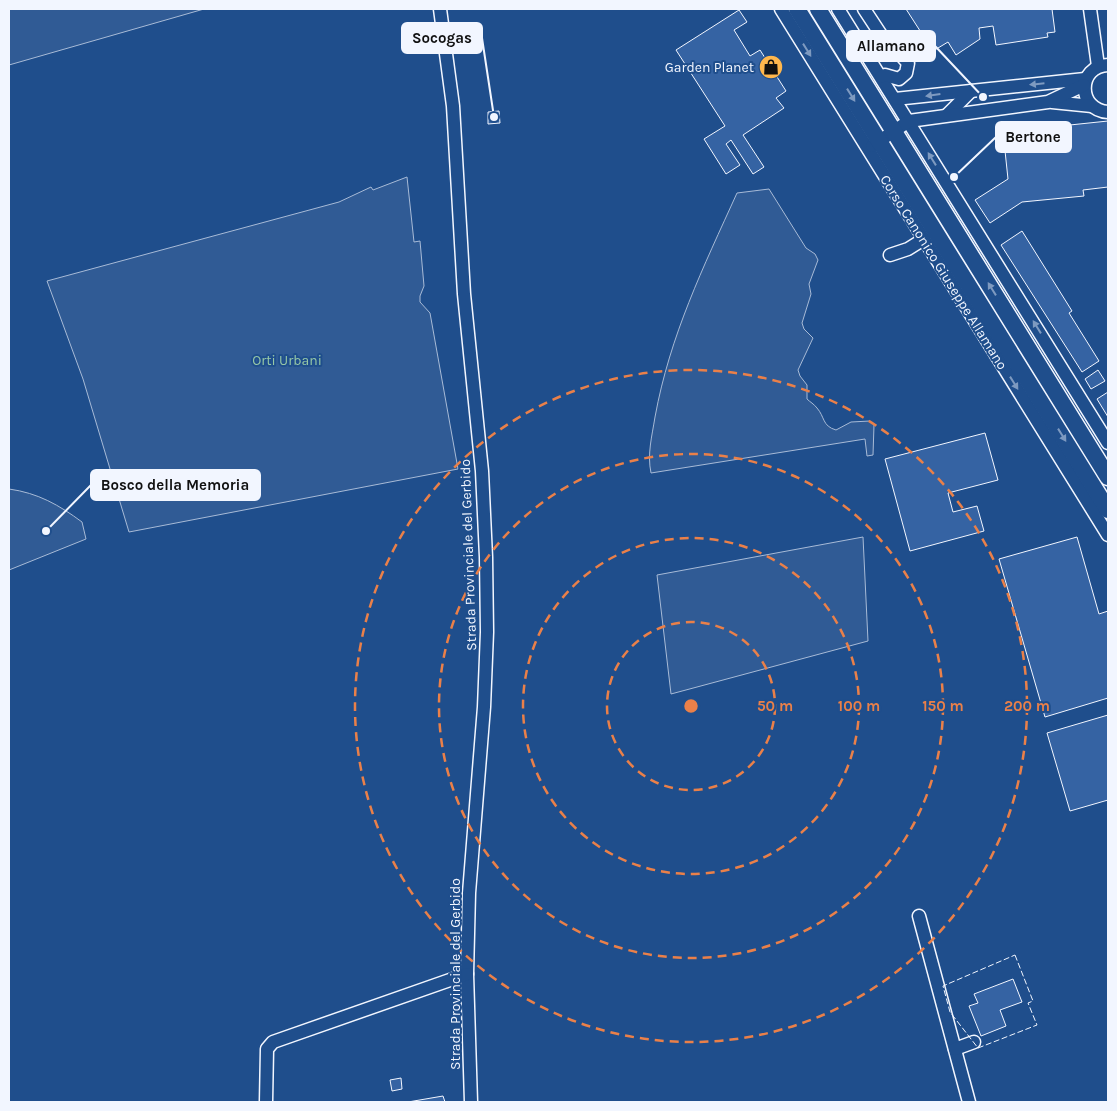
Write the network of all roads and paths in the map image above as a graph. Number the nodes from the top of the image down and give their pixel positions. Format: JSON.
{"nodes":[{"id":1,"x":440,"y":9,"type":"edge"},
{"id":2,"x":781,"y":9,"type":"edge"},
{"id":3,"x":797,"y":9,"type":"edge"},
{"id":4,"x":818,"y":9,"type":"edge"},
{"id":5,"x":838,"y":9,"type":"edge"},
{"id":6,"x":864,"y":9,"type":"edge"},
{"id":7,"x":1090,"y":9,"type":"edge"},
{"id":8,"x":1097,"y":50,"type":"junction"},
{"id":9,"x":1103,"y":66,"type":"edge"},
{"id":10,"x":881,"y":76,"type":"junction"},
{"id":11,"x":1069,"y":81,"type":"junction"},
{"id":12,"x":1085,"y":82,"type":"junction"},
{"id":13,"x":970,"y":91,"type":"junction"},
{"id":14,"x":895,"y":99,"type":"junction"},
{"id":15,"x":1048,"y":102,"type":"junction"},
{"id":16,"x":1092,"y":106,"type":"junction"},
{"id":17,"x":1108,"y":112,"type":"edge"},
{"id":18,"x":947,"y":116,"type":"junction"},
{"id":19,"x":909,"y":120,"type":"junction"},
{"id":20,"x":893,"y":131,"type":"junction"},
{"id":21,"x":873,"y":145,"type":"junction"},
{"id":22,"x":924,"y":239,"type":"junction"},
{"id":23,"x":890,"y":255,"type":"dead end"},
{"id":24,"x":1108,"y":443,"type":"edge"},
{"id":25,"x":1108,"y":476,"type":"edge"},
{"id":26,"x":1108,"y":510,"type":"edge"},
{"id":27,"x":1108,"y":535,"type":"edge"},
{"id":28,"x":920,"y":916,"type":"dead end"},
{"id":29,"x":467,"y":974,"type":"junction"},
{"id":30,"x":974,"y":1042,"type":"dead end"},
{"id":31,"x":956,"y":1049,"type":"junction"},
{"id":32,"x":266,"y":1102,"type":"edge"},
{"id":33,"x":471,"y":1102,"type":"edge"},
{"id":34,"x":969,"y":1102,"type":"edge"}],
"edges":[{"from":1,"to":29,"type":"street","name":"Strada Provinciale del Gerbido"},
{"from":2,"to":21,"type":"street","name":"Corso Canonico Giuseppe Allamano","one_way":true},
{"from":3,"to":21,"type":"main road","name":"Corso Canonico Giuseppe Allamano","one_way":true},
{"from":4,"to":20,"type":"main road"},
{"from":5,"to":10,"type":"street"},
{"from":6,"to":10,"type":"street"},
{"from":7,"to":8,"type":"street"},
{"from":8,"to":9,"type":"street"},
{"from":8,"to":11,"type":"street"},
{"from":9,"to":12,"type":"street"},
{"from":10,"to":14,"type":"street"},
{"from":11,"to":12,"type":"street"},
{"from":11,"to":13,"type":"street","one_way":true},
{"from":12,"to":15,"type":"street"},
{"from":12,"to":16,"type":"street"},
{"from":13,"to":14,"type":"street","one_way":true},
{"from":13,"to":18,"type":"street"},
{"from":14,"to":19,"type":"street"},
{"from":15,"to":16,"type":"street"},
{"from":15,"to":18,"type":"street"},
{"from":16,"to":17,"type":"street"},
{"from":18,"to":19,"type":"street"},
{"from":19,"to":20,"type":"street"},
{"from":24,"to":19,"type":"street","one_way":true},
{"from":20,"to":21,"type":"street"},
{"from":25,"to":20,"type":"main road","one_way":true},
{"from":21,"to":22,"type":"street","name":"Corso Canonico Giuseppe Allamano"},
{"from":21,"to":26,"type":"main road","name":"Corso Canonico Giuseppe Allamano","one_way":true},
{"from":22,"to":23,"type":"street"},
{"from":22,"to":27,"type":"street","name":"Corso Canonico Giuseppe Allamano","one_way":true},
{"from":28,"to":31,"type":"street"},
{"from":29,"to":32,"type":"street"},
{"from":29,"to":33,"type":"street","name":"Strada Provinciale del Gerbido"},
{"from":30,"to":31,"type":"street"},
{"from":31,"to":34,"type":"street"}]}
